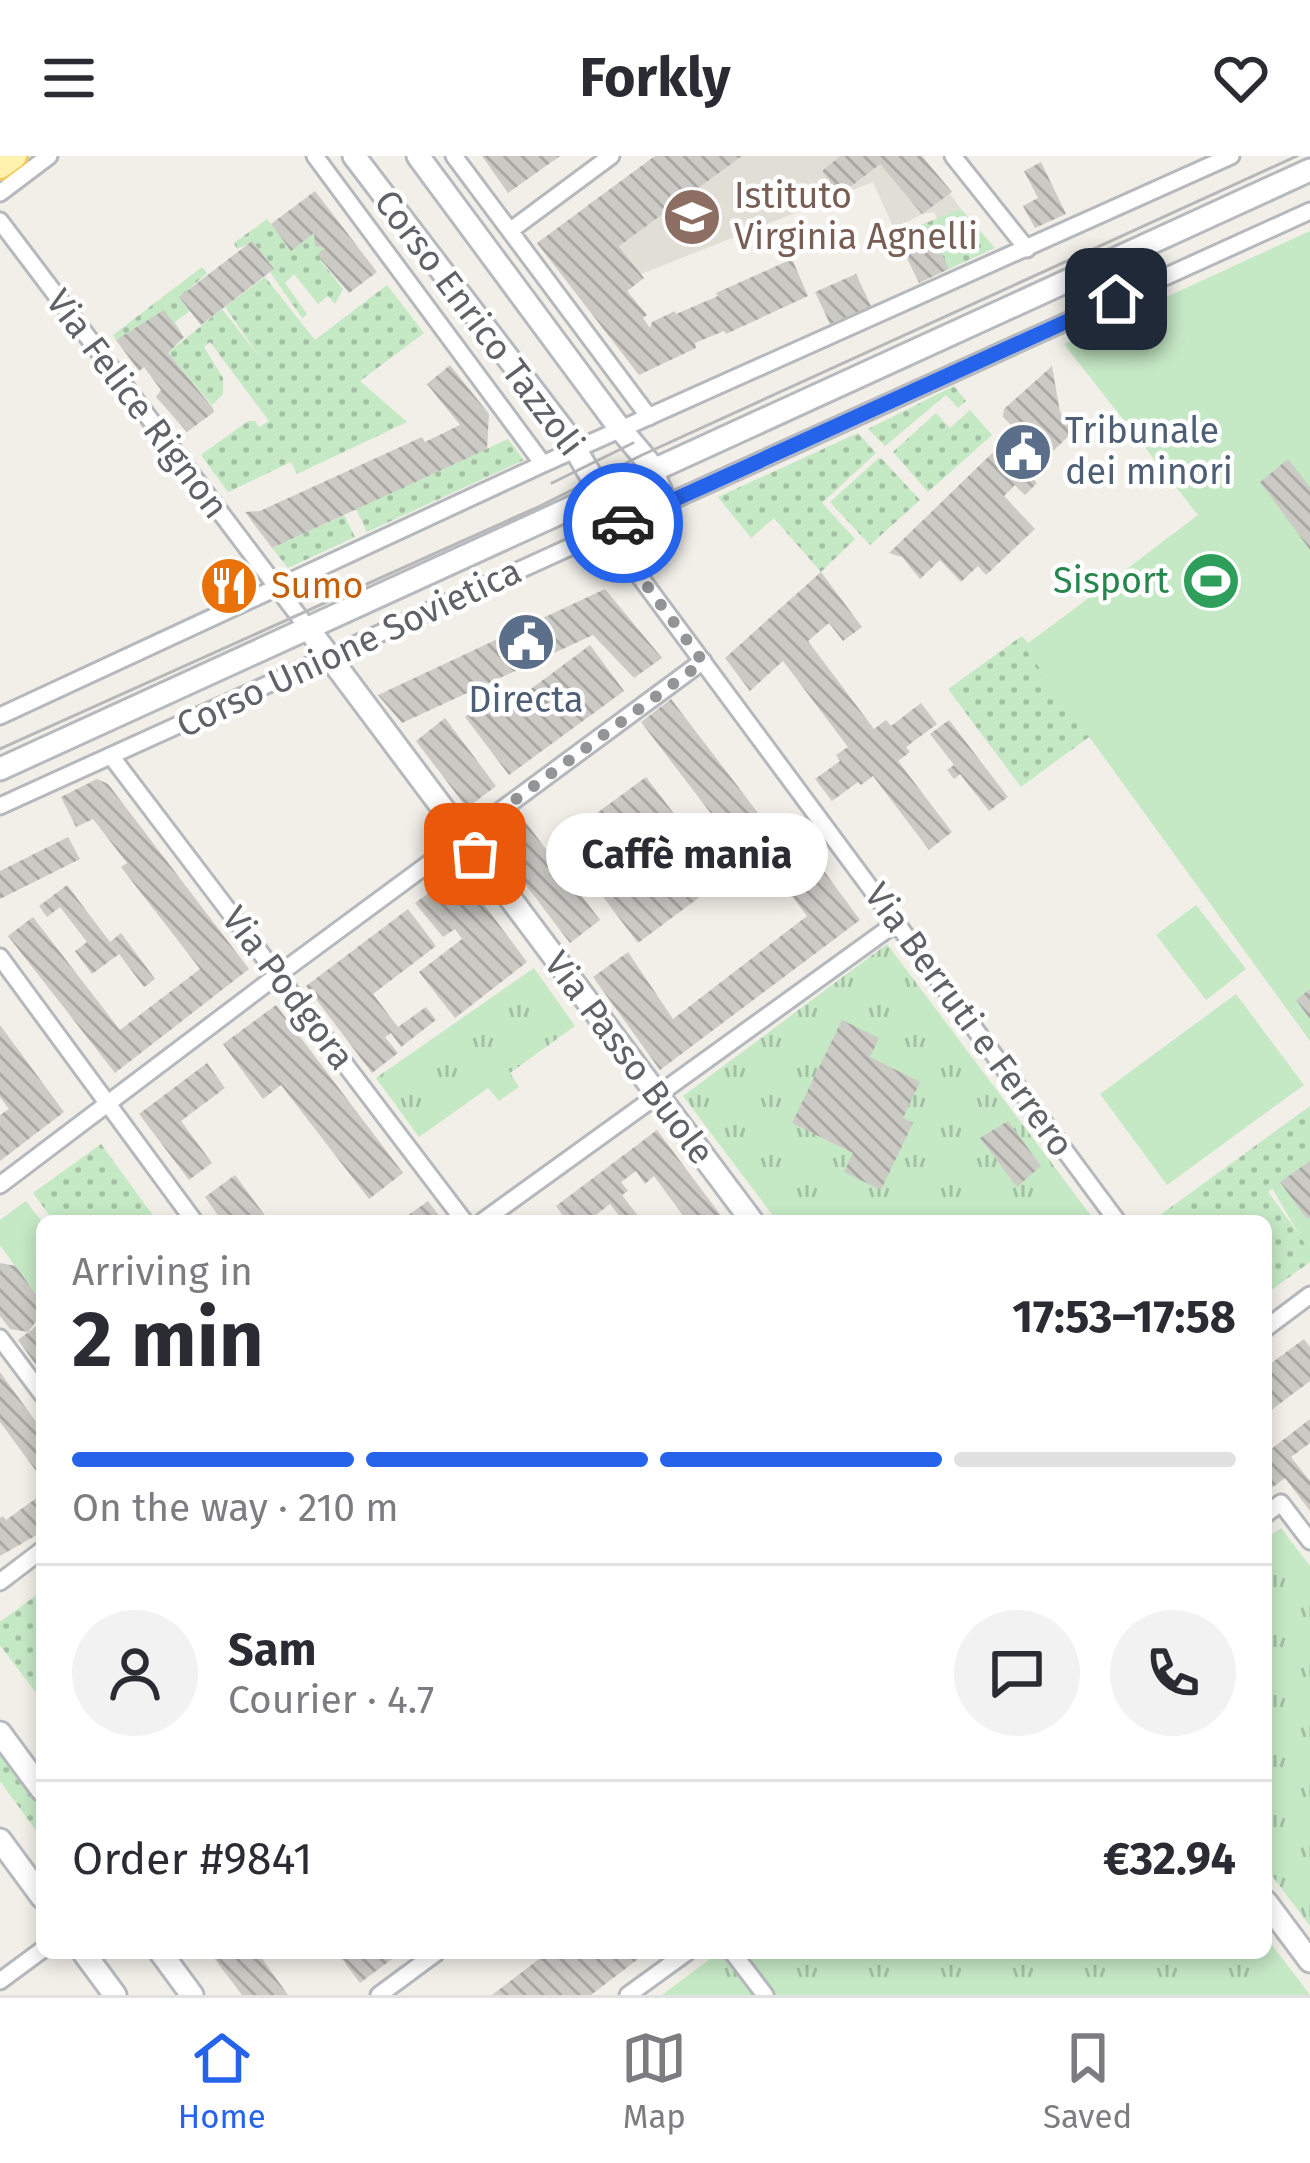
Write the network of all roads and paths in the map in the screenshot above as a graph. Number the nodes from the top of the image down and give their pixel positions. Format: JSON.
{"nodes":[{"id":1,"x":14,"y":156,"type":"edge"},
{"id":2,"x":49,"y":156,"type":"edge"},
{"id":3,"x":315,"y":156,"type":"edge"},
{"id":4,"x":354,"y":156,"type":"edge"},
{"id":5,"x":418,"y":156,"type":"edge"},
{"id":6,"x":454,"y":156,"type":"edge"},
{"id":7,"x":611,"y":156,"type":"edge"},
{"id":8,"x":953,"y":156,"type":"edge"},
{"id":9,"x":1231,"y":156,"type":"edge"},
{"id":10,"x":0,"y":166,"type":"edge"},
{"id":11,"x":1310,"y":170,"type":"edge"},
{"id":12,"x":0,"y":193,"type":"edge"},
{"id":13,"x":1310,"y":211,"type":"edge"},
{"id":14,"x":0,"y":221,"type":"edge"},
{"id":15,"x":511,"y":230,"type":"junction"},
{"id":16,"x":1027,"y":249,"type":"junction"},
{"id":17,"x":1108,"y":265,"type":"junction"},
{"id":18,"x":1156,"y":281,"type":"junction"},
{"id":19,"x":649,"y":417,"type":"junction"},
{"id":20,"x":621,"y":430,"type":"junction"},
{"id":21,"x":576,"y":450,"type":"junction"},
{"id":22,"x":544,"y":464,"type":"junction"},
{"id":23,"x":655,"y":470,"type":"junction"},
{"id":24,"x":601,"y":493,"type":"junction"},
{"id":25,"x":669,"y":502,"type":"junction"},
{"id":26,"x":606,"y":530,"type":"junction"},
{"id":27,"x":274,"y":587,"type":"junction"},
{"id":28,"x":307,"y":627,"type":"junction"},
{"id":29,"x":327,"y":656,"type":"junction"},
{"id":30,"x":703,"y":662,"type":"junction"},
{"id":31,"x":0,"y":716,"type":"edge"},
{"id":32,"x":111,"y":757,"type":"junction"},
{"id":33,"x":0,"y":769,"type":"edge"},
{"id":34,"x":0,"y":806,"type":"edge"},
{"id":35,"x":463,"y":838,"type":"junction"},
{"id":36,"x":896,"y":923,"type":"junction"},
{"id":37,"x":0,"y":957,"type":"edge"},
{"id":38,"x":279,"y":974,"type":"junction"},
{"id":39,"x":656,"y":1094,"type":"junction"},
{"id":40,"x":109,"y":1103,"type":"junction"},
{"id":41,"x":0,"y":1185,"type":"edge"},
{"id":42,"x":190,"y":1215,"type":"edge"},
{"id":43,"x":460,"y":1215,"type":"edge"},
{"id":44,"x":491,"y":1215,"type":"edge"},
{"id":45,"x":747,"y":1215,"type":"edge"},
{"id":46,"x":1113,"y":1215,"type":"edge"},
{"id":47,"x":1310,"y":1295,"type":"edge"},
{"id":48,"x":1272,"y":1324,"type":"edge"},
{"id":49,"x":0,"y":1338,"type":"edge"},
{"id":50,"x":36,"y":1386,"type":"edge"},
{"id":51,"x":1272,"y":1510,"type":"edge"},
{"id":52,"x":1310,"y":1541,"type":"edge"},
{"id":53,"x":36,"y":1555,"type":"edge"},
{"id":54,"x":0,"y":1582,"type":"edge"},
{"id":55,"x":0,"y":1733,"type":"edge"},
{"id":56,"x":36,"y":1782,"type":"edge"},
{"id":57,"x":0,"y":1840,"type":"edge"},
{"id":58,"x":36,"y":1889,"type":"edge"},
{"id":59,"x":1272,"y":1910,"type":"edge"},
{"id":60,"x":36,"y":1954,"type":"edge"},
{"id":61,"x":88,"y":1959,"type":"edge"},
{"id":62,"x":166,"y":1959,"type":"edge"},
{"id":63,"x":428,"y":1959,"type":"edge"},
{"id":64,"x":678,"y":1959,"type":"edge"},
{"id":65,"x":738,"y":1959,"type":"edge"},
{"id":66,"x":1310,"y":1960,"type":"edge"},
{"id":67,"x":0,"y":1981,"type":"edge"},
{"id":68,"x":115,"y":1995,"type":"edge"},
{"id":69,"x":193,"y":1995,"type":"edge"},
{"id":70,"x":379,"y":1995,"type":"edge"},
{"id":71,"x":628,"y":1995,"type":"edge"},
{"id":72,"x":765,"y":1995,"type":"edge"}],
"edges":[{"from":1,"to":10,"type":"main road"},
{"from":2,"to":12,"type":"street"},
{"from":3,"to":22,"type":"street","name":"Corso Enrico Tazzoli"},
{"from":4,"to":21,"type":"main road","name":"Corso Enrico Tazzoli"},
{"from":5,"to":20,"type":"main road","name":"Corso Enrico Tazzoli"},
{"from":6,"to":15,"type":"street"},
{"from":7,"to":15,"type":"street"},
{"from":8,"to":16,"type":"street"},
{"from":9,"to":16,"type":"street"},
{"from":11,"to":17,"type":"main road","name":"Corso Unione Sovietica"},
{"from":13,"to":18,"type":"street","name":"Corso Unione Sovietica"},
{"from":14,"to":27,"type":"street","name":"Via Felice Rignon"},
{"from":15,"to":19,"type":"street"},
{"from":16,"to":19,"type":"street"},
{"from":17,"to":18,"type":"street"},
{"from":17,"to":23,"type":"main road","name":"Corso Unione Sovietica"},
{"from":18,"to":25,"type":"street","name":"Corso Unione Sovietica"},
{"from":19,"to":20,"type":"street"},
{"from":20,"to":21,"type":"street"},
{"from":20,"to":23,"type":"main road","name":"Corso Enrico Tazzoli"},
{"from":21,"to":22,"type":"street"},
{"from":21,"to":24,"type":"main road","name":"Corso Enrico Tazzoli"},
{"from":22,"to":27,"type":"street"},
{"from":23,"to":24,"type":"main road","name":"Corso Unione Sovietica"},
{"from":23,"to":25,"type":"street","name":"Corso Enrico Tazzoli"},
{"from":24,"to":28,"type":"main road","name":"Corso Unione Sovietica"},
{"from":25,"to":26,"type":"street","name":"Corso Unione Sovietica"},
{"from":26,"to":29,"type":"street","name":"Corso Unione Sovietica"},
{"from":26,"to":30,"type":"street","name":"Via Berruti e Ferrero"},
{"from":27,"to":28,"type":"street","name":"Corso Unione Sovietica"},
{"from":27,"to":31,"type":"street"},
{"from":28,"to":29,"type":"main road","name":"Via Passo Buole"},
{"from":28,"to":33,"type":"main road","name":"Corso Unione Sovietica"},
{"from":29,"to":32,"type":"street","name":"Corso Unione Sovietica"},
{"from":29,"to":35,"type":"main road","name":"Via Passo Buole"},
{"from":30,"to":35,"type":"street"},
{"from":30,"to":36,"type":"street","name":"Via Berruti e Ferrero"},
{"from":32,"to":34,"type":"street","name":"Corso Unione Sovietica"},
{"from":32,"to":38,"type":"street","name":"Via Podgora"},
{"from":35,"to":38,"type":"street"},
{"from":35,"to":39,"type":"main road","name":"Via Passo Buole"},
{"from":36,"to":39,"type":"street"},
{"from":36,"to":46,"type":"street","name":"Via Berruti e Ferrero"},
{"from":37,"to":40,"type":"street"},
{"from":38,"to":40,"type":"street"},
{"from":38,"to":43,"type":"street","name":"Via Podgora"},
{"from":39,"to":44,"type":"street"},
{"from":39,"to":45,"type":"main road","name":"Via Passo Buole"},
{"from":40,"to":41,"type":"street"},
{"from":40,"to":42,"type":"street"},
{"from":47,"to":48,"type":"street"},
{"from":49,"to":50,"type":"street"},
{"from":51,"to":52,"type":"street"},
{"from":53,"to":54,"type":"street"},
{"from":55,"to":56,"type":"main road"},
{"from":57,"to":58,"type":"main road"},
{"from":59,"to":66,"type":"main road"},
{"from":60,"to":67,"type":"street"},
{"from":61,"to":68,"type":"main road"},
{"from":62,"to":69,"type":"main road"},
{"from":63,"to":70,"type":"street"},
{"from":64,"to":71,"type":"street"},
{"from":65,"to":72,"type":"street"}]}
